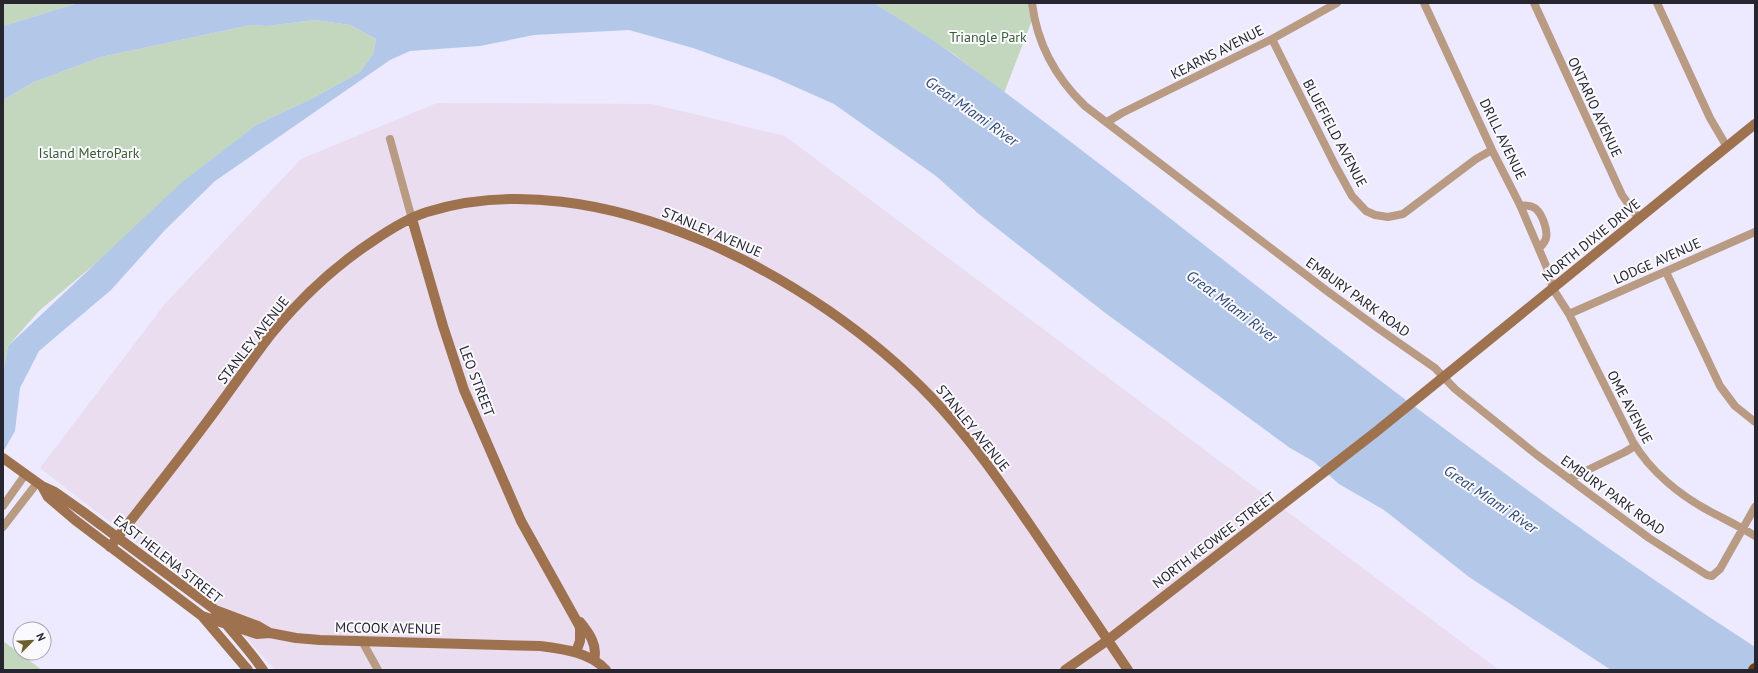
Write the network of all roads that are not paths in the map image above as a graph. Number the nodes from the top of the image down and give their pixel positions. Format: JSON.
{"nodes":[{"id":1,"x":1032,"y":3,"type":"edge"},
{"id":2,"x":1337,"y":3,"type":"edge"},
{"id":3,"x":1424,"y":3,"type":"edge"},
{"id":4,"x":1534,"y":3,"type":"edge"},
{"id":5,"x":1657,"y":3,"type":"edge"},
{"id":6,"x":1272,"y":39,"type":"junction"},
{"id":7,"x":1107,"y":122,"type":"junction"},
{"id":8,"x":1755,"y":124,"type":"edge"},
{"id":9,"x":390,"y":139,"type":"dead end"},
{"id":10,"x":1727,"y":147,"type":"junction"},
{"id":11,"x":1492,"y":150,"type":"junction"},
{"id":12,"x":1520,"y":205,"type":"junction"},
{"id":13,"x":412,"y":219,"type":"junction"},
{"id":14,"x":1639,"y":219,"type":"junction"},
{"id":15,"x":1755,"y":232,"type":"edge"},
{"id":16,"x":1539,"y":248,"type":"junction"},
{"id":17,"x":1666,"y":272,"type":"junction"},
{"id":18,"x":1553,"y":289,"type":"junction"},
{"id":19,"x":1569,"y":314,"type":"junction"},
{"id":20,"x":1444,"y":377,"type":"junction"},
{"id":21,"x":1755,"y":422,"type":"edge"},
{"id":22,"x":1377,"y":431,"type":"joint"},
{"id":23,"x":1635,"y":446,"type":"junction"},
{"id":24,"x":3,"y":458,"type":"edge"},
{"id":25,"x":22,"y":472,"type":"junction"},
{"id":26,"x":1569,"y":479,"type":"junction"},
{"id":27,"x":39,"y":484,"type":"junction"},
{"id":28,"x":3,"y":506,"type":"edge"},
{"id":29,"x":1755,"y":507,"type":"edge"},
{"id":30,"x":3,"y":527,"type":"edge"},
{"id":31,"x":1743,"y":529,"type":"junction"},
{"id":32,"x":1755,"y":536,"type":"edge"},
{"id":33,"x":118,"y":537,"type":"junction"},
{"id":34,"x":110,"y":547,"type":"junction"},
{"id":35,"x":215,"y":610,"type":"junction"},
{"id":36,"x":202,"y":616,"type":"junction"},
{"id":37,"x":576,"y":618,"type":"junction"},
{"id":38,"x":224,"y":624,"type":"junction"},
{"id":39,"x":270,"y":633,"type":"junction"},
{"id":40,"x":1108,"y":640,"type":"junction"},
{"id":41,"x":362,"y":641,"type":"junction"},
{"id":42,"x":576,"y":652,"type":"junction"},
{"id":43,"x":594,"y":660,"type":"junction"},
{"id":44,"x":248,"y":670,"type":"edge"},
{"id":45,"x":263,"y":670,"type":"edge"},
{"id":46,"x":378,"y":670,"type":"edge"},
{"id":47,"x":606,"y":670,"type":"edge"},
{"id":48,"x":1066,"y":670,"type":"edge"},
{"id":49,"x":1128,"y":670,"type":"edge"}],
"edges":[{"from":1,"to":7,"type":"street","name":"EMBURY PARK ROAD"},
{"from":2,"to":6,"type":"street","name":"KEARNS AVENUE"},
{"from":3,"to":11,"type":"street","name":"DRILL AVENUE"},
{"from":4,"to":14,"type":"street","name":"ONTARIO AVENUE"},
{"from":5,"to":10,"type":"street"},
{"from":6,"to":7,"type":"street","name":"KEARNS AVENUE"},
{"from":6,"to":11,"type":"street","name":"BLUEFIELD AVENUE"},
{"from":7,"to":20,"type":"street","name":"EMBURY PARK ROAD"},
{"from":8,"to":10,"type":"street","name":"NORTH DIXIE DRIVE"},
{"from":9,"to":13,"type":"street","name":"LEO STREET"},
{"from":10,"to":14,"type":"street","name":"NORTH DIXIE DRIVE"},
{"from":11,"to":12,"type":"street","name":"DRILL AVENUE"},
{"from":12,"to":16,"type":"street","name":"DRILL AVENUE"},
{"from":12,"to":16,"type":"street"},
{"from":13,"to":33,"type":"street","name":"STANLEY AVENUE"},
{"from":13,"to":37,"type":"street","name":"LEO STREET"},
{"from":13,"to":40,"type":"street","name":"STANLEY AVENUE"},
{"from":14,"to":18,"type":"street","name":"NORTH DIXIE DRIVE"},
{"from":15,"to":17,"type":"street","name":"LODGE AVENUE"},
{"from":16,"to":18,"type":"street","name":"DRILL AVENUE"},
{"from":17,"to":19,"type":"street","name":"LODGE AVENUE"},
{"from":17,"to":21,"type":"street"},
{"from":18,"to":19,"type":"street","name":"OME AVENUE"},
{"from":18,"to":20,"type":"street","name":"NORTH DIXIE DRIVE"},
{"from":19,"to":23,"type":"street","name":"OME AVENUE"},
{"from":20,"to":22,"type":"street","name":"NORTH DIXIE DRIVE"},
{"from":20,"to":26,"type":"street","name":"EMBURY PARK ROAD"},
{"from":22,"to":40,"type":"street","name":"NORTH KEOWEE STREET"},
{"from":23,"to":26,"type":"street"},
{"from":23,"to":31,"type":"street","name":"OME AVENUE"},
{"from":24,"to":25,"type":"street","name":"EAST HELENA STREET"},
{"from":25,"to":27,"type":"street","name":"EAST HELENA STREET"},
{"from":25,"to":28,"type":"street"},
{"from":26,"to":31,"type":"street","name":"EMBURY PARK ROAD"},
{"from":27,"to":30,"type":"street"},
{"from":27,"to":33,"type":"street","name":"EAST HELENA STREET"},
{"from":27,"to":34,"type":"street","name":"EAST HELENA STREET"},
{"from":29,"to":31,"type":"street"},
{"from":31,"to":32,"type":"street","name":"OME AVENUE"},
{"from":33,"to":34,"type":"street","name":"STANLEY AVENUE"},
{"from":33,"to":35,"type":"street","name":"EAST HELENA STREET"},
{"from":34,"to":36,"type":"street","name":"EAST HELENA STREET"},
{"from":35,"to":38,"type":"street","name":"EAST HELENA STREET"},
{"from":35,"to":39,"type":"street"},
{"from":36,"to":38,"type":"street","name":"MCCOOK AVENUE"},
{"from":36,"to":44,"type":"street","name":"EAST HELENA STREET"},
{"from":37,"to":42,"type":"street","name":"LEO STREET"},
{"from":37,"to":43,"type":"street","name":"LEO STREET"},
{"from":38,"to":39,"type":"street","name":"MCCOOK AVENUE"},
{"from":38,"to":45,"type":"street","name":"EAST HELENA STREET"},
{"from":39,"to":41,"type":"street","name":"MCCOOK AVENUE"},
{"from":40,"to":48,"type":"street","name":"NORTH KEOWEE STREET"},
{"from":40,"to":49,"type":"street","name":"STANLEY AVENUE"},
{"from":41,"to":42,"type":"street","name":"MCCOOK AVENUE"},
{"from":41,"to":46,"type":"street"},
{"from":42,"to":43,"type":"street"},
{"from":43,"to":47,"type":"street"}]}
